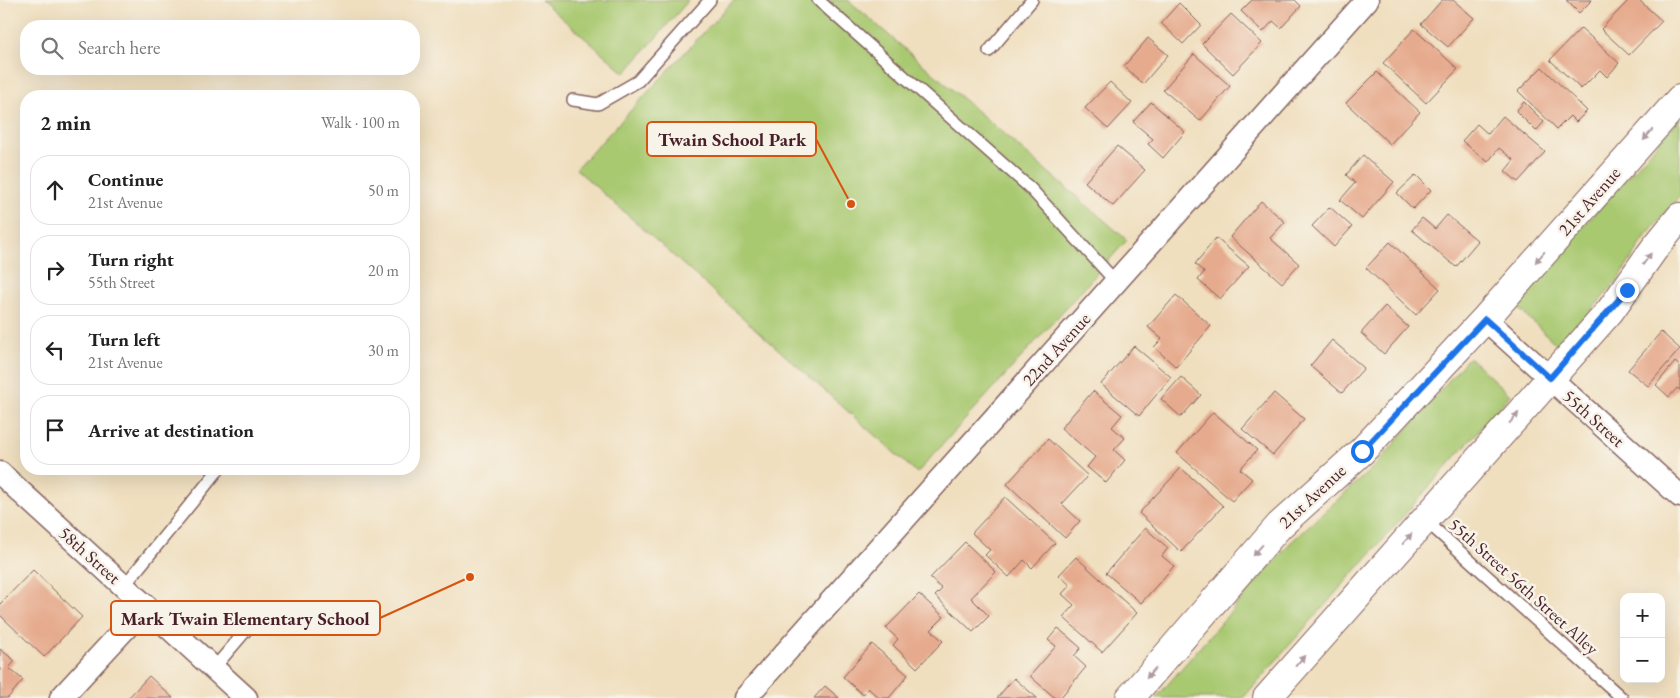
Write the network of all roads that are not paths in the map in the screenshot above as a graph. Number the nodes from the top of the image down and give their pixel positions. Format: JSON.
{"nodes":[{"id":1,"x":710,"y":0,"type":"edge"},
{"id":2,"x":818,"y":0,"type":"edge"},
{"id":3,"x":1032,"y":0,"type":"edge"},
{"id":4,"x":1367,"y":0,"type":"edge"},
{"id":5,"x":989,"y":51,"type":"dead end"},
{"id":6,"x":1680,"y":98,"type":"edge"},
{"id":7,"x":573,"y":100,"type":"dead end"},
{"id":8,"x":1676,"y":228,"type":"edge"},
{"id":9,"x":1116,"y":282,"type":"junction"},
{"id":10,"x":1485,"y":319,"type":"junction"},
{"id":11,"x":1550,"y":378,"type":"junction"},
{"id":12,"x":0,"y":473,"type":"edge"},
{"id":13,"x":214,"y":475,"type":"edge"},
{"id":14,"x":1680,"y":496,"type":"edge"},
{"id":15,"x":1424,"y":520,"type":"junction"},
{"id":16,"x":124,"y":586,"type":"junction"},
{"id":17,"x":146,"y":606,"type":"junction"},
{"id":18,"x":261,"y":613,"type":"dead end"},
{"id":19,"x":214,"y":668,"type":"junction"},
{"id":20,"x":61,"y":698,"type":"edge"},
{"id":21,"x":246,"y":698,"type":"edge"},
{"id":22,"x":745,"y":698,"type":"edge"},
{"id":23,"x":1130,"y":698,"type":"edge"},
{"id":24,"x":1267,"y":698,"type":"edge"},
{"id":25,"x":1622,"y":698,"type":"edge"}],
"edges":[{"from":1,"to":7,"type":"lane"},
{"from":2,"to":9,"type":"lane"},
{"from":3,"to":5,"type":"lane"},
{"from":4,"to":9,"type":"street","name":"22nd Avenue"},
{"from":6,"to":10,"type":"street","name":"21st Avenue","one_way":true},
{"from":11,"to":8,"type":"street","one_way":true},
{"from":9,"to":22,"type":"street","name":"22nd Avenue"},
{"from":10,"to":11,"type":"street","name":"55th Street"},
{"from":10,"to":23,"type":"street","name":"21st Avenue","one_way":true},
{"from":11,"to":14,"type":"street","name":"55th Street"},
{"from":15,"to":11,"type":"street","one_way":true},
{"from":12,"to":16,"type":"street","name":"58th Street"},
{"from":13,"to":16,"type":"lane"},
{"from":24,"to":15,"type":"street","one_way":true},
{"from":15,"to":25,"type":"lane","name":"55th Street 56th Street Alley"},
{"from":16,"to":17,"type":"street","name":"58th Street"},
{"from":17,"to":19,"type":"street","name":"58th Street"},
{"from":17,"to":20,"type":"street"},
{"from":18,"to":19,"type":"lane"},
{"from":19,"to":21,"type":"street","name":"58th Street"}]}
